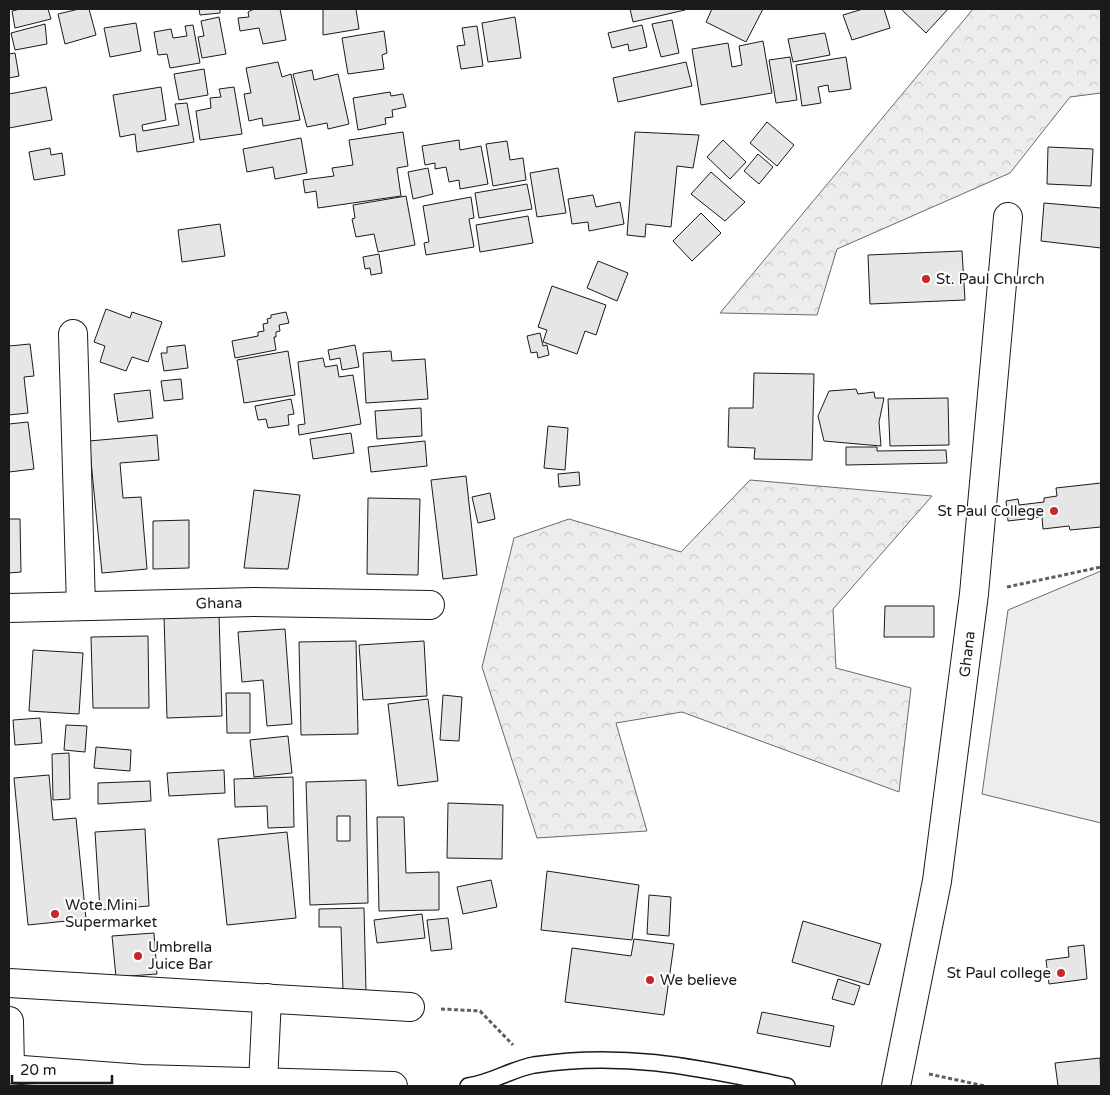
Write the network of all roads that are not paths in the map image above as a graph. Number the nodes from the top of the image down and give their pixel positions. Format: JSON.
{"nodes":[{"id":1,"x":1008,"y":217,"type":"dead end"},
{"id":2,"x":73,"y":334,"type":"dead end"},
{"id":3,"x":430,"y":605,"type":"dead end"},
{"id":4,"x":81,"y":606,"type":"junction"},
{"id":5,"x":9,"y":608,"type":"edge"},
{"id":6,"x":9,"y":983,"type":"edge"},
{"id":7,"x":267,"y":998,"type":"junction"},
{"id":8,"x":410,"y":1007,"type":"road end"},
{"id":9,"x":9,"y":1022,"type":"edge"},
{"id":10,"x":10,"y":1069,"type":"edge"},
{"id":11,"x":898,"y":1077,"type":"edge"},
{"id":12,"x":263,"y":1082,"type":"junction"},
{"id":13,"x":393,"y":1086,"type":"edge"},
{"id":14,"x":468,"y":1086,"type":"edge"},
{"id":15,"x":787,"y":1086,"type":"edge"}],
"edges":[{"from":1,"to":11,"type":"street","name":"Ghana"},
{"from":2,"to":4,"type":"street"},
{"from":3,"to":4,"type":"street","name":"Ghana"},
{"from":4,"to":5,"type":"street","name":"Ghana"},
{"from":6,"to":7,"type":"street"},
{"from":7,"to":8,"type":"street"},
{"from":7,"to":12,"type":"street"},
{"from":9,"to":10,"type":"street"},
{"from":10,"to":12,"type":"street"},
{"from":12,"to":13,"type":"street"},
{"from":14,"to":15,"type":"lane"}]}
